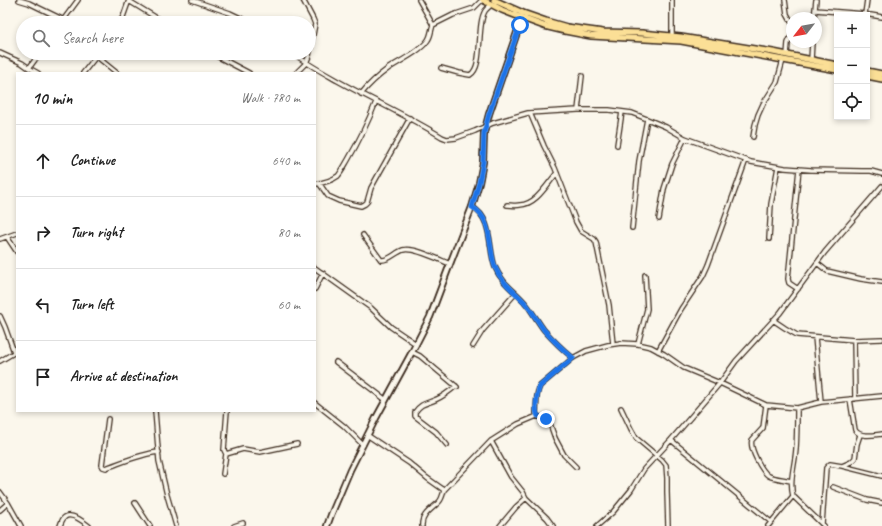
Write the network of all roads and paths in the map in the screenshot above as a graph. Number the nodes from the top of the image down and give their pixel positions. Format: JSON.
{"nodes":[{"id":1,"x":20,"y":0,"type":"edge"},
{"id":2,"x":78,"y":0,"type":"edge"},
{"id":3,"x":129,"y":0,"type":"edge"},
{"id":4,"x":192,"y":0,"type":"edge"},
{"id":5,"x":208,"y":0,"type":"edge"},
{"id":6,"x":303,"y":0,"type":"edge"},
{"id":7,"x":419,"y":0,"type":"edge"},
{"id":8,"x":482,"y":0,"type":"edge"},
{"id":9,"x":672,"y":0,"type":"edge"},
{"id":10,"x":786,"y":0,"type":"edge"},
{"id":11,"x":816,"y":0,"type":"edge"},
{"id":12,"x":867,"y":0,"type":"edge"},
{"id":13,"x":493,"y":2,"type":"edge"},
{"id":14,"x":207,"y":5,"type":"junction"},
{"id":15,"x":815,"y":10,"type":"joint"},
{"id":16,"x":787,"y":12,"type":"edge"},
{"id":17,"x":840,"y":12,"type":"edge"},
{"id":18,"x":865,"y":12,"type":"edge"},
{"id":19,"x":870,"y":15,"type":"edge"},
{"id":20,"x":53,"y":16,"type":"edge"},
{"id":21,"x":67,"y":16,"type":"edge"},
{"id":22,"x":123,"y":16,"type":"edge"},
{"id":23,"x":154,"y":16,"type":"edge"},
{"id":24,"x":236,"y":16,"type":"edge"},
{"id":25,"x":311,"y":16,"type":"edge"},
{"id":26,"x":882,"y":17,"type":"edge"},
{"id":27,"x":522,"y":18,"type":"junction"},
{"id":28,"x":433,"y":26,"type":"junction"},
{"id":29,"x":672,"y":36,"type":"junction"},
{"id":30,"x":788,"y":48,"type":"edge"},
{"id":31,"x":811,"y":48,"type":"edge"},
{"id":32,"x":0,"y":52,"type":"edge"},
{"id":33,"x":787,"y":55,"type":"junction"},
{"id":34,"x":35,"y":60,"type":"edge"},
{"id":35,"x":93,"y":60,"type":"edge"},
{"id":36,"x":103,"y":60,"type":"edge"},
{"id":37,"x":224,"y":60,"type":"edge"},
{"id":38,"x":302,"y":60,"type":"edge"},
{"id":39,"x":307,"y":60,"type":"edge"},
{"id":40,"x":783,"y":60,"type":"junction"},
{"id":41,"x":810,"y":60,"type":"junction"},
{"id":42,"x":306,"y":63,"type":"junction"},
{"id":43,"x":834,"y":64,"type":"edge"},
{"id":44,"x":29,"y":68,"type":"junction"},
{"id":45,"x":441,"y":68,"type":"dead end"},
{"id":46,"x":240,"y":69,"type":"junction"},
{"id":47,"x":834,"y":69,"type":"edge"},
{"id":48,"x":36,"y":72,"type":"edge"},
{"id":49,"x":84,"y":72,"type":"edge"},
{"id":50,"x":116,"y":72,"type":"edge"},
{"id":51,"x":238,"y":72,"type":"edge"},
{"id":52,"x":247,"y":72,"type":"edge"},
{"id":53,"x":297,"y":72,"type":"edge"},
{"id":54,"x":870,"y":72,"type":"edge"},
{"id":55,"x":882,"y":74,"type":"edge"},
{"id":56,"x":582,"y":76,"type":"dead end"},
{"id":57,"x":870,"y":77,"type":"edge"},
{"id":58,"x":882,"y":79,"type":"edge"},
{"id":59,"x":361,"y":94,"type":"junction"},
{"id":60,"x":376,"y":102,"type":"junction"},
{"id":61,"x":578,"y":110,"type":"junction"},
{"id":62,"x":622,"y":112,"type":"junction"},
{"id":63,"x":530,"y":113,"type":"junction"},
{"id":64,"x":410,"y":118,"type":"junction"},
{"id":65,"x":647,"y":118,"type":"junction"},
{"id":66,"x":486,"y":127,"type":"junction"},
{"id":67,"x":753,"y":137,"type":"dead end"},
{"id":68,"x":685,"y":138,"type":"junction"},
{"id":69,"x":617,"y":145,"type":"dead end"},
{"id":70,"x":746,"y":160,"type":"junction"},
{"id":71,"x":778,"y":168,"type":"junction"},
{"id":72,"x":799,"y":169,"type":"junction"},
{"id":73,"x":557,"y":172,"type":"junction"},
{"id":74,"x":882,"y":174,"type":"edge"},
{"id":75,"x":317,"y":183,"type":"edge"},
{"id":76,"x":882,"y":186,"type":"edge"},
{"id":77,"x":507,"y":205,"type":"dead end"},
{"id":78,"x":472,"y":207,"type":"junction"},
{"id":79,"x":659,"y":219,"type":"dead end"},
{"id":80,"x":632,"y":228,"type":"dead end"},
{"id":81,"x":16,"y":233,"type":"edge"},
{"id":82,"x":363,"y":235,"type":"dead end"},
{"id":83,"x":7,"y":237,"type":"junction"},
{"id":84,"x":0,"y":239,"type":"edge"},
{"id":85,"x":768,"y":239,"type":"dead end"},
{"id":86,"x":16,"y":250,"type":"edge"},
{"id":87,"x":817,"y":263,"type":"junction"},
{"id":88,"x":450,"y":264,"type":"junction"},
{"id":89,"x":316,"y":269,"type":"edge"},
{"id":90,"x":323,"y":274,"type":"junction"},
{"id":91,"x":645,"y":275,"type":"dead end"},
{"id":92,"x":882,"y":282,"type":"edge"},
{"id":93,"x":316,"y":287,"type":"edge"},
{"id":94,"x":798,"y":289,"type":"junction"},
{"id":95,"x":515,"y":294,"type":"junction"},
{"id":96,"x":0,"y":316,"type":"edge"},
{"id":97,"x":773,"y":320,"type":"junction"},
{"id":98,"x":5,"y":327,"type":"junction"},
{"id":99,"x":0,"y":329,"type":"edge"},
{"id":100,"x":815,"y":337,"type":"junction"},
{"id":101,"x":882,"y":339,"type":"edge"},
{"id":102,"x":854,"y":340,"type":"junction"},
{"id":103,"x":416,"y":344,"type":"junction"},
{"id":104,"x":613,"y":344,"type":"junction"},
{"id":105,"x":638,"y":344,"type":"junction"},
{"id":106,"x":473,"y":346,"type":"dead end"},
{"id":107,"x":15,"y":351,"type":"edge"},
{"id":108,"x":658,"y":351,"type":"junction"},
{"id":109,"x":412,"y":352,"type":"junction"},
{"id":110,"x":573,"y":358,"type":"junction"},
{"id":111,"x":0,"y":361,"type":"edge"},
{"id":112,"x":336,"y":362,"type":"dead end"},
{"id":113,"x":720,"y":383,"type":"junction"},
{"id":114,"x":882,"y":396,"type":"edge"},
{"id":115,"x":850,"y":399,"type":"junction"},
{"id":116,"x":855,"y":399,"type":"junction"},
{"id":117,"x":386,"y":400,"type":"junction"},
{"id":118,"x":821,"y":402,"type":"junction"},
{"id":119,"x":316,"y":404,"type":"edge"},
{"id":120,"x":766,"y":405,"type":"junction"},
{"id":121,"x":621,"y":408,"type":"dead end"},
{"id":122,"x":796,"y":408,"type":"junction"},
{"id":123,"x":155,"y":412,"type":"edge"},
{"id":124,"x":227,"y":412,"type":"edge"},
{"id":125,"x":537,"y":416,"type":"junction"},
{"id":126,"x":108,"y":419,"type":"dead end"},
{"id":127,"x":882,"y":434,"type":"edge"},
{"id":128,"x":368,"y":435,"type":"junction"},
{"id":129,"x":860,"y":435,"type":"junction"},
{"id":130,"x":671,"y":440,"type":"junction"},
{"id":131,"x":490,"y":441,"type":"junction"},
{"id":132,"x":297,"y":444,"type":"dead end"},
{"id":133,"x":448,"y":444,"type":"dead end"},
{"id":134,"x":363,"y":445,"type":"junction"},
{"id":135,"x":158,"y":452,"type":"junction"},
{"id":136,"x":226,"y":454,"type":"junction"},
{"id":137,"x":657,"y":455,"type":"junction"},
{"id":138,"x":842,"y":466,"type":"junction"},
{"id":139,"x":576,"y":467,"type":"dead end"},
{"id":140,"x":223,"y":474,"type":"dead end"},
{"id":141,"x":882,"y":476,"type":"edge"},
{"id":142,"x":791,"y":481,"type":"junction"},
{"id":143,"x":834,"y":487,"type":"dead end"},
{"id":144,"x":444,"y":490,"type":"junction"},
{"id":145,"x":0,"y":492,"type":"edge"},
{"id":146,"x":793,"y":496,"type":"junction"},
{"id":147,"x":526,"y":498,"type":"junction"},
{"id":148,"x":8,"y":503,"type":"junction"},
{"id":149,"x":135,"y":503,"type":"dead end"},
{"id":150,"x":882,"y":503,"type":"edge"},
{"id":151,"x":0,"y":510,"type":"edge"},
{"id":152,"x":771,"y":522,"type":"junction"},
{"id":153,"x":243,"y":523,"type":"dead end"},
{"id":154,"x":823,"y":525,"type":"edge"},
{"id":155,"x":21,"y":526,"type":"edge"},
{"id":156,"x":60,"y":526,"type":"edge"},
{"id":157,"x":89,"y":526,"type":"edge"},
{"id":158,"x":150,"y":526,"type":"edge"},
{"id":159,"x":176,"y":526,"type":"edge"},
{"id":160,"x":234,"y":526,"type":"edge"},
{"id":161,"x":327,"y":526,"type":"edge"},
{"id":162,"x":422,"y":526,"type":"edge"},
{"id":163,"x":500,"y":526,"type":"edge"},
{"id":164,"x":553,"y":526,"type":"edge"},
{"id":165,"x":597,"y":526,"type":"edge"},
{"id":166,"x":668,"y":526,"type":"edge"},
{"id":167,"x":768,"y":526,"type":"edge"}],
"edges":[{"from":1,"to":20,"type":"street"},
{"from":2,"to":21,"type":"street"},
{"from":3,"to":22,"type":"street"},
{"from":3,"to":23,"type":"street"},
{"from":4,"to":14,"type":"street"},
{"from":5,"to":14,"type":"street"},
{"from":6,"to":25,"type":"street"},
{"from":7,"to":28,"type":"street"},
{"from":8,"to":13,"type":"main road"},
{"from":8,"to":28,"type":"street"},
{"from":9,"to":29,"type":"street"},
{"from":10,"to":16,"type":"street"},
{"from":11,"to":15,"type":"street"},
{"from":12,"to":18,"type":"street"},
{"from":13,"to":27,"type":"main road"},
{"from":13,"to":29,"type":"main road"},
{"from":13,"to":45,"type":"street"},
{"from":14,"to":24,"type":"street"},
{"from":15,"to":17,"type":"street"},
{"from":19,"to":26,"type":"street"},
{"from":27,"to":40,"type":"main road"},
{"from":27,"to":66,"type":"street"},
{"from":28,"to":59,"type":"street"},
{"from":29,"to":33,"type":"main road"},
{"from":30,"to":33,"type":"street"},
{"from":31,"to":41,"type":"street"},
{"from":32,"to":44,"type":"street"},
{"from":33,"to":41,"type":"main road"},
{"from":34,"to":44,"type":"street"},
{"from":35,"to":49,"type":"street"},
{"from":36,"to":50,"type":"street"},
{"from":37,"to":46,"type":"street"},
{"from":38,"to":42,"type":"street"},
{"from":39,"to":42,"type":"street"},
{"from":40,"to":47,"type":"main road"},
{"from":40,"to":67,"type":"street"},
{"from":41,"to":43,"type":"main road"},
{"from":42,"to":53,"type":"street"},
{"from":42,"to":59,"type":"street"},
{"from":44,"to":48,"type":"street"},
{"from":46,"to":51,"type":"street"},
{"from":46,"to":52,"type":"street"},
{"from":54,"to":55,"type":"main road"},
{"from":56,"to":61,"type":"street"},
{"from":57,"to":58,"type":"main road"},
{"from":59,"to":60,"type":"street"},
{"from":60,"to":64,"type":"street"},
{"from":60,"to":75,"type":"street"},
{"from":61,"to":62,"type":"street"},
{"from":61,"to":63,"type":"street"},
{"from":62,"to":65,"type":"street"},
{"from":62,"to":69,"type":"street"},
{"from":63,"to":66,"type":"street"},
{"from":63,"to":73,"type":"street"},
{"from":64,"to":66,"type":"street"},
{"from":64,"to":75,"type":"street"},
{"from":65,"to":68,"type":"street"},
{"from":65,"to":80,"type":"street"},
{"from":66,"to":78,"type":"street"},
{"from":68,"to":70,"type":"street"},
{"from":68,"to":79,"type":"street"},
{"from":70,"to":71,"type":"street"},
{"from":70,"to":108,"type":"street"},
{"from":71,"to":72,"type":"street"},
{"from":71,"to":85,"type":"street"},
{"from":72,"to":74,"type":"street"},
{"from":72,"to":94,"type":"street"},
{"from":73,"to":77,"type":"street"},
{"from":73,"to":104,"type":"street"},
{"from":76,"to":87,"type":"street"},
{"from":78,"to":88,"type":"street"},
{"from":78,"to":95,"type":"street"},
{"from":81,"to":83,"type":"street"},
{"from":82,"to":88,"type":"street"},
{"from":83,"to":84,"type":"street"},
{"from":83,"to":86,"type":"street"},
{"from":87,"to":92,"type":"street"},
{"from":87,"to":94,"type":"street"},
{"from":88,"to":103,"type":"street"},
{"from":89,"to":90,"type":"street"},
{"from":90,"to":93,"type":"street"},
{"from":90,"to":103,"type":"street"},
{"from":91,"to":105,"type":"street"},
{"from":94,"to":97,"type":"street"},
{"from":95,"to":106,"type":"street"},
{"from":95,"to":110,"type":"street"},
{"from":96,"to":98,"type":"street"},
{"from":97,"to":100,"type":"street"},
{"from":97,"to":113,"type":"street"},
{"from":98,"to":99,"type":"street"},
{"from":98,"to":107,"type":"street"},
{"from":100,"to":102,"type":"street"},
{"from":100,"to":118,"type":"street"},
{"from":101,"to":102,"type":"street"},
{"from":102,"to":116,"type":"street"},
{"from":103,"to":109,"type":"street"},
{"from":104,"to":105,"type":"street"},
{"from":104,"to":110,"type":"street"},
{"from":105,"to":108,"type":"street"},
{"from":107,"to":111,"type":"street"},
{"from":108,"to":113,"type":"street"},
{"from":109,"to":117,"type":"street"},
{"from":109,"to":133,"type":"street"},
{"from":110,"to":125,"type":"street"},
{"from":112,"to":117,"type":"street"},
{"from":113,"to":120,"type":"street"},
{"from":113,"to":130,"type":"street"},
{"from":114,"to":116,"type":"street"},
{"from":115,"to":116,"type":"street"},
{"from":115,"to":118,"type":"street"},
{"from":115,"to":129,"type":"street"},
{"from":117,"to":128,"type":"street"},
{"from":118,"to":122,"type":"street"},
{"from":119,"to":134,"type":"street"},
{"from":120,"to":122,"type":"street"},
{"from":120,"to":142,"type":"street"},
{"from":121,"to":137,"type":"street"},
{"from":122,"to":142,"type":"street"},
{"from":123,"to":135,"type":"street"},
{"from":124,"to":136,"type":"street"},
{"from":125,"to":131,"type":"street"},
{"from":125,"to":139,"type":"street"},
{"from":126,"to":135,"type":"street"},
{"from":127,"to":129,"type":"street"},
{"from":128,"to":134,"type":"street"},
{"from":128,"to":144,"type":"street"},
{"from":129,"to":138,"type":"street"},
{"from":130,"to":137,"type":"street"},
{"from":130,"to":152,"type":"street"},
{"from":131,"to":144,"type":"street"},
{"from":131,"to":147,"type":"street"},
{"from":132,"to":136,"type":"street"},
{"from":134,"to":161,"type":"street"},
{"from":135,"to":159,"type":"street"},
{"from":136,"to":140,"type":"street"},
{"from":137,"to":165,"type":"street"},
{"from":137,"to":166,"type":"street"},
{"from":138,"to":141,"type":"street"},
{"from":138,"to":154,"type":"street"},
{"from":142,"to":146,"type":"street"},
{"from":143,"to":150,"type":"street"},
{"from":144,"to":162,"type":"street"},
{"from":145,"to":148,"type":"street"},
{"from":146,"to":152,"type":"street"},
{"from":146,"to":154,"type":"street"},
{"from":147,"to":163,"type":"street"},
{"from":147,"to":164,"type":"street"},
{"from":148,"to":151,"type":"street"},
{"from":148,"to":155,"type":"street"},
{"from":149,"to":158,"type":"street"},
{"from":152,"to":167,"type":"street"},
{"from":153,"to":160,"type":"street"},
{"from":156,"to":157,"type":"street"}]}
